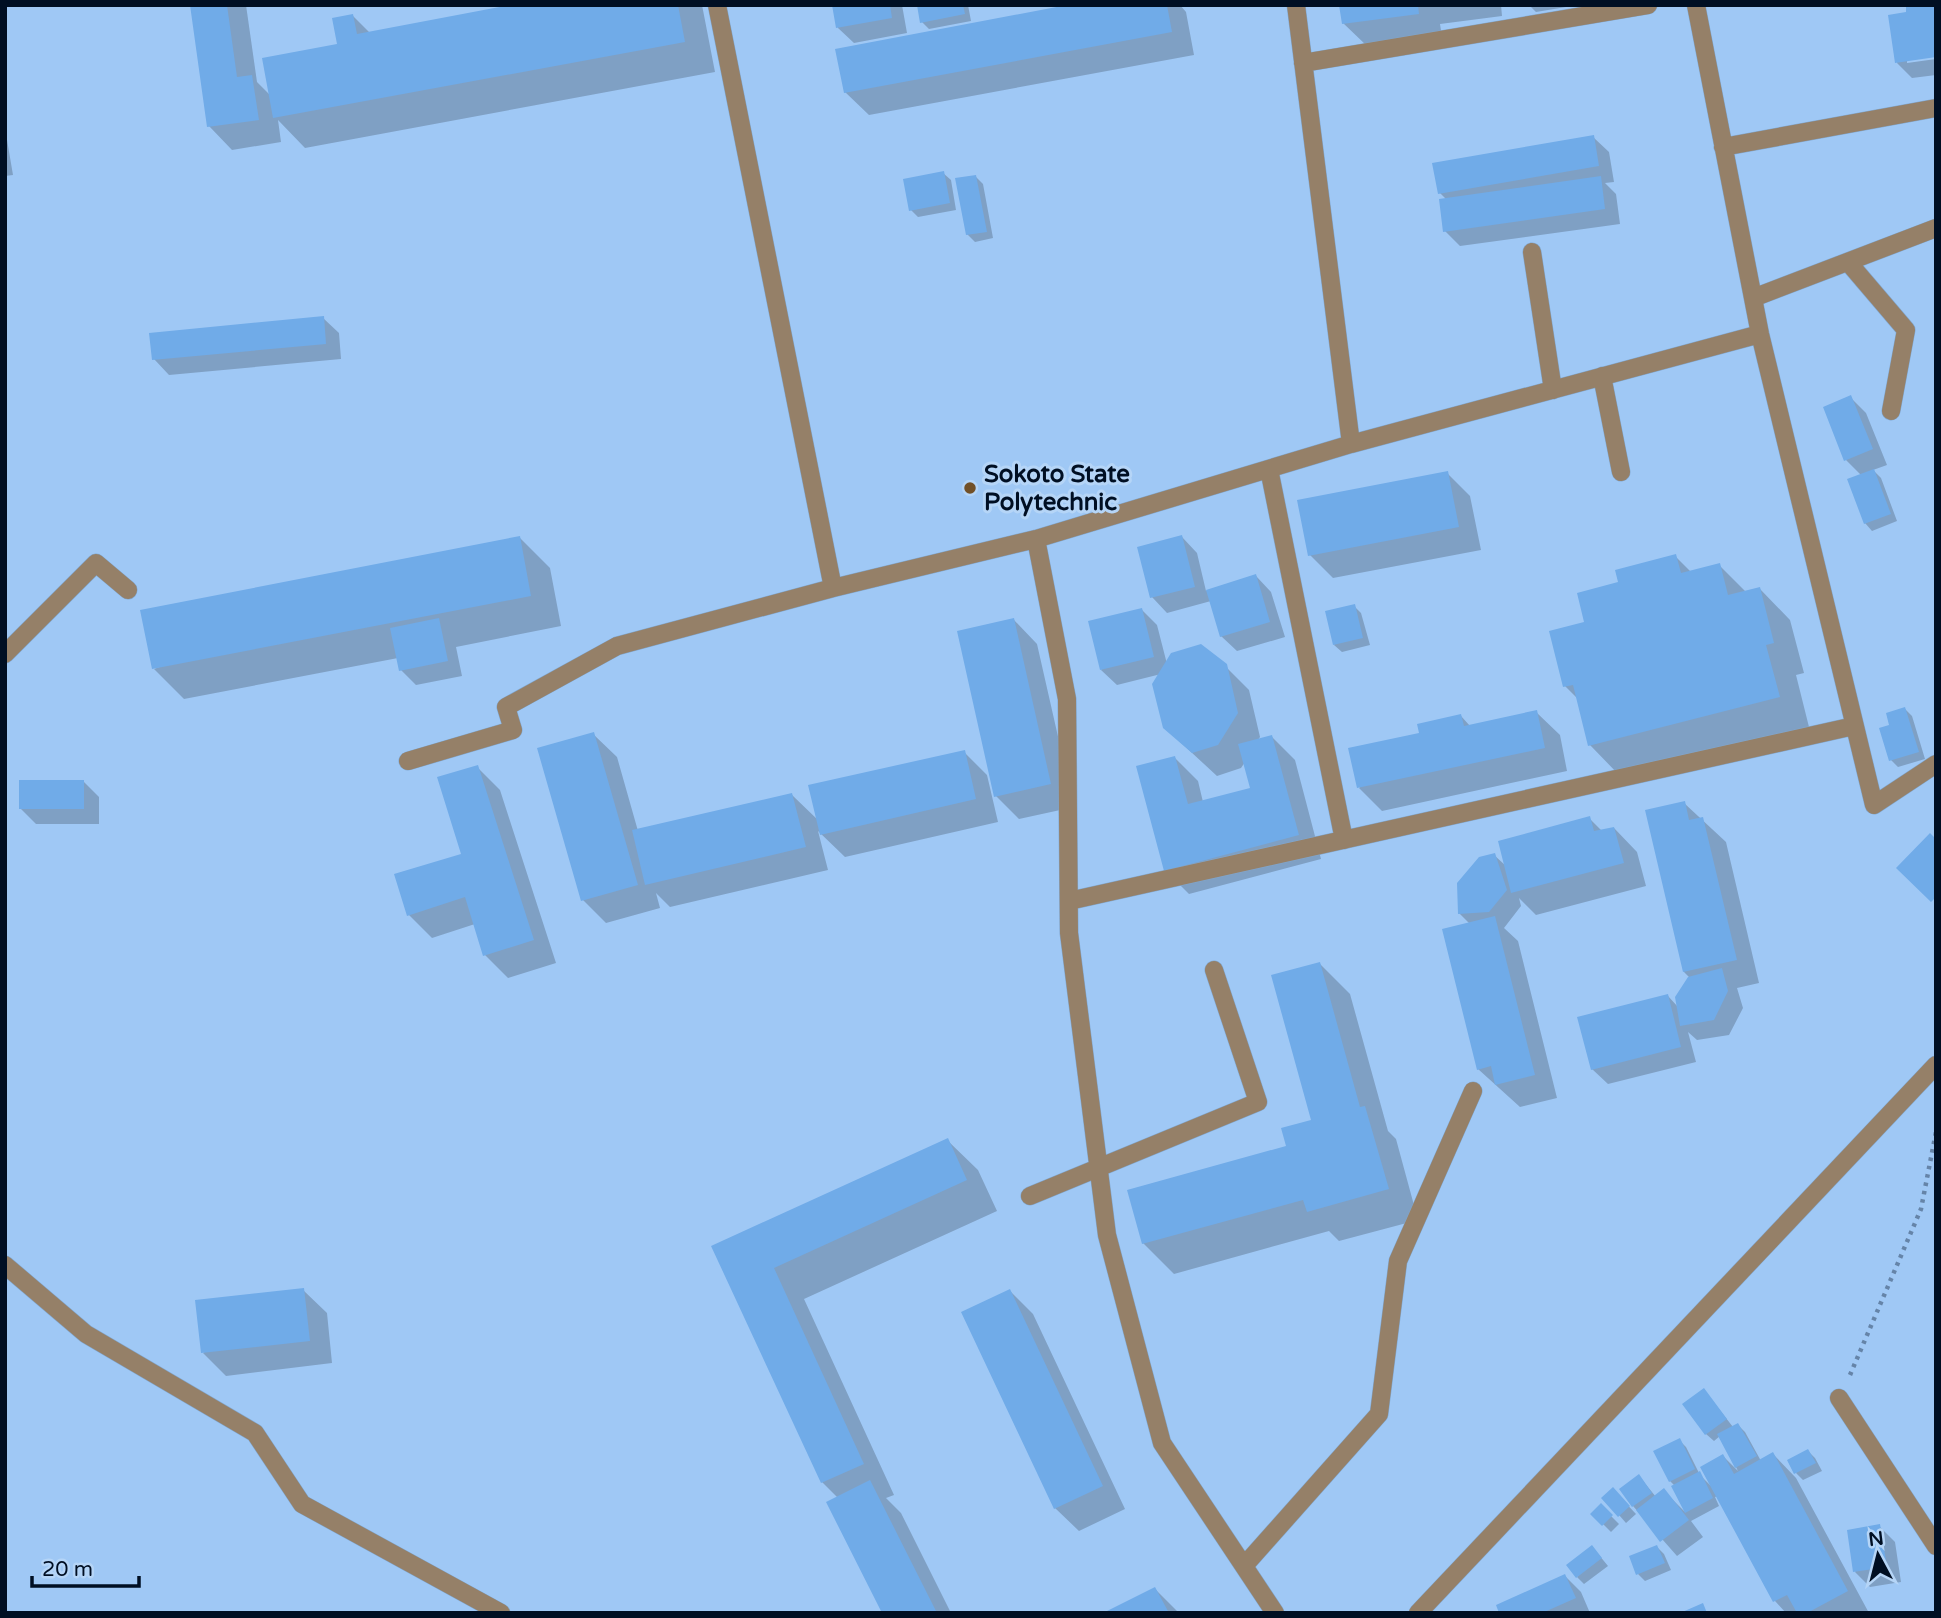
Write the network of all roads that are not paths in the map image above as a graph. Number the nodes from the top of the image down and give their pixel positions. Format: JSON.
{"nodes":[{"id":1,"x":717,"y":5,"type":"edge"},
{"id":2,"x":1296,"y":5,"type":"edge"},
{"id":3,"x":1648,"y":5,"type":"edge"},
{"id":4,"x":1696,"y":5,"type":"edge"},
{"id":5,"x":1303,"y":63,"type":"junction"},
{"id":6,"x":1936,"y":108,"type":"edge"},
{"id":7,"x":1723,"y":147,"type":"junction"},
{"id":8,"x":1936,"y":228,"type":"edge"},
{"id":9,"x":1532,"y":252,"type":"dead end"},
{"id":10,"x":1848,"y":262,"type":"junction"},
{"id":11,"x":1753,"y":298,"type":"junction"},
{"id":12,"x":1760,"y":334,"type":"junction"},
{"id":13,"x":1602,"y":376,"type":"junction"},
{"id":14,"x":1553,"y":390,"type":"junction"},
{"id":15,"x":1891,"y":411,"type":"dead end"},
{"id":16,"x":1351,"y":444,"type":"junction"},
{"id":17,"x":1269,"y":469,"type":"junction"},
{"id":18,"x":1621,"y":472,"type":"dead end"},
{"id":19,"x":1036,"y":539,"type":"junction"},
{"id":20,"x":833,"y":588,"type":"junction"},
{"id":21,"x":128,"y":590,"type":"dead end"},
{"id":22,"x":5,"y":654,"type":"edge"},
{"id":23,"x":1854,"y":726,"type":"junction"},
{"id":24,"x":408,"y":761,"type":"dead end"},
{"id":25,"x":1936,"y":764,"type":"edge"},
{"id":26,"x":1344,"y":839,"type":"junction"},
{"id":27,"x":1069,"y":901,"type":"junction"},
{"id":28,"x":1214,"y":970,"type":"dead end"},
{"id":29,"x":1936,"y":1065,"type":"edge"},
{"id":30,"x":1473,"y":1091,"type":"dead end"},
{"id":31,"x":1098,"y":1168,"type":"junction"},
{"id":32,"x":1030,"y":1196,"type":"dead end"},
{"id":33,"x":5,"y":1265,"type":"edge"},
{"id":34,"x":1839,"y":1398,"type":"road end"},
{"id":35,"x":1936,"y":1546,"type":"edge"},
{"id":36,"x":1244,"y":1566,"type":"junction"},
{"id":37,"x":501,"y":1613,"type":"edge"},
{"id":38,"x":1275,"y":1613,"type":"edge"},
{"id":39,"x":1418,"y":1613,"type":"edge"}],
"edges":[{"from":1,"to":20,"type":"street"},
{"from":2,"to":5,"type":"street"},
{"from":3,"to":5,"type":"street"},
{"from":4,"to":7,"type":"street"},
{"from":5,"to":16,"type":"street"},
{"from":6,"to":7,"type":"street"},
{"from":7,"to":11,"type":"street"},
{"from":8,"to":10,"type":"street"},
{"from":9,"to":14,"type":"street"},
{"from":10,"to":11,"type":"street"},
{"from":10,"to":15,"type":"street"},
{"from":11,"to":12,"type":"street"},
{"from":12,"to":13,"type":"street"},
{"from":12,"to":23,"type":"street"},
{"from":13,"to":14,"type":"street"},
{"from":13,"to":18,"type":"street"},
{"from":14,"to":16,"type":"street"},
{"from":16,"to":17,"type":"street"},
{"from":17,"to":19,"type":"street"},
{"from":17,"to":26,"type":"street"},
{"from":19,"to":20,"type":"street"},
{"from":19,"to":27,"type":"street"},
{"from":20,"to":24,"type":"street"},
{"from":21,"to":22,"type":"street"},
{"from":23,"to":25,"type":"street"},
{"from":23,"to":26,"type":"street"},
{"from":26,"to":27,"type":"street"},
{"from":27,"to":31,"type":"street"},
{"from":28,"to":31,"type":"street"},
{"from":29,"to":39,"type":"street"},
{"from":30,"to":36,"type":"street"},
{"from":31,"to":32,"type":"street"},
{"from":31,"to":36,"type":"street"},
{"from":33,"to":37,"type":"street"},
{"from":34,"to":35,"type":"street"},
{"from":36,"to":38,"type":"street"}]}
